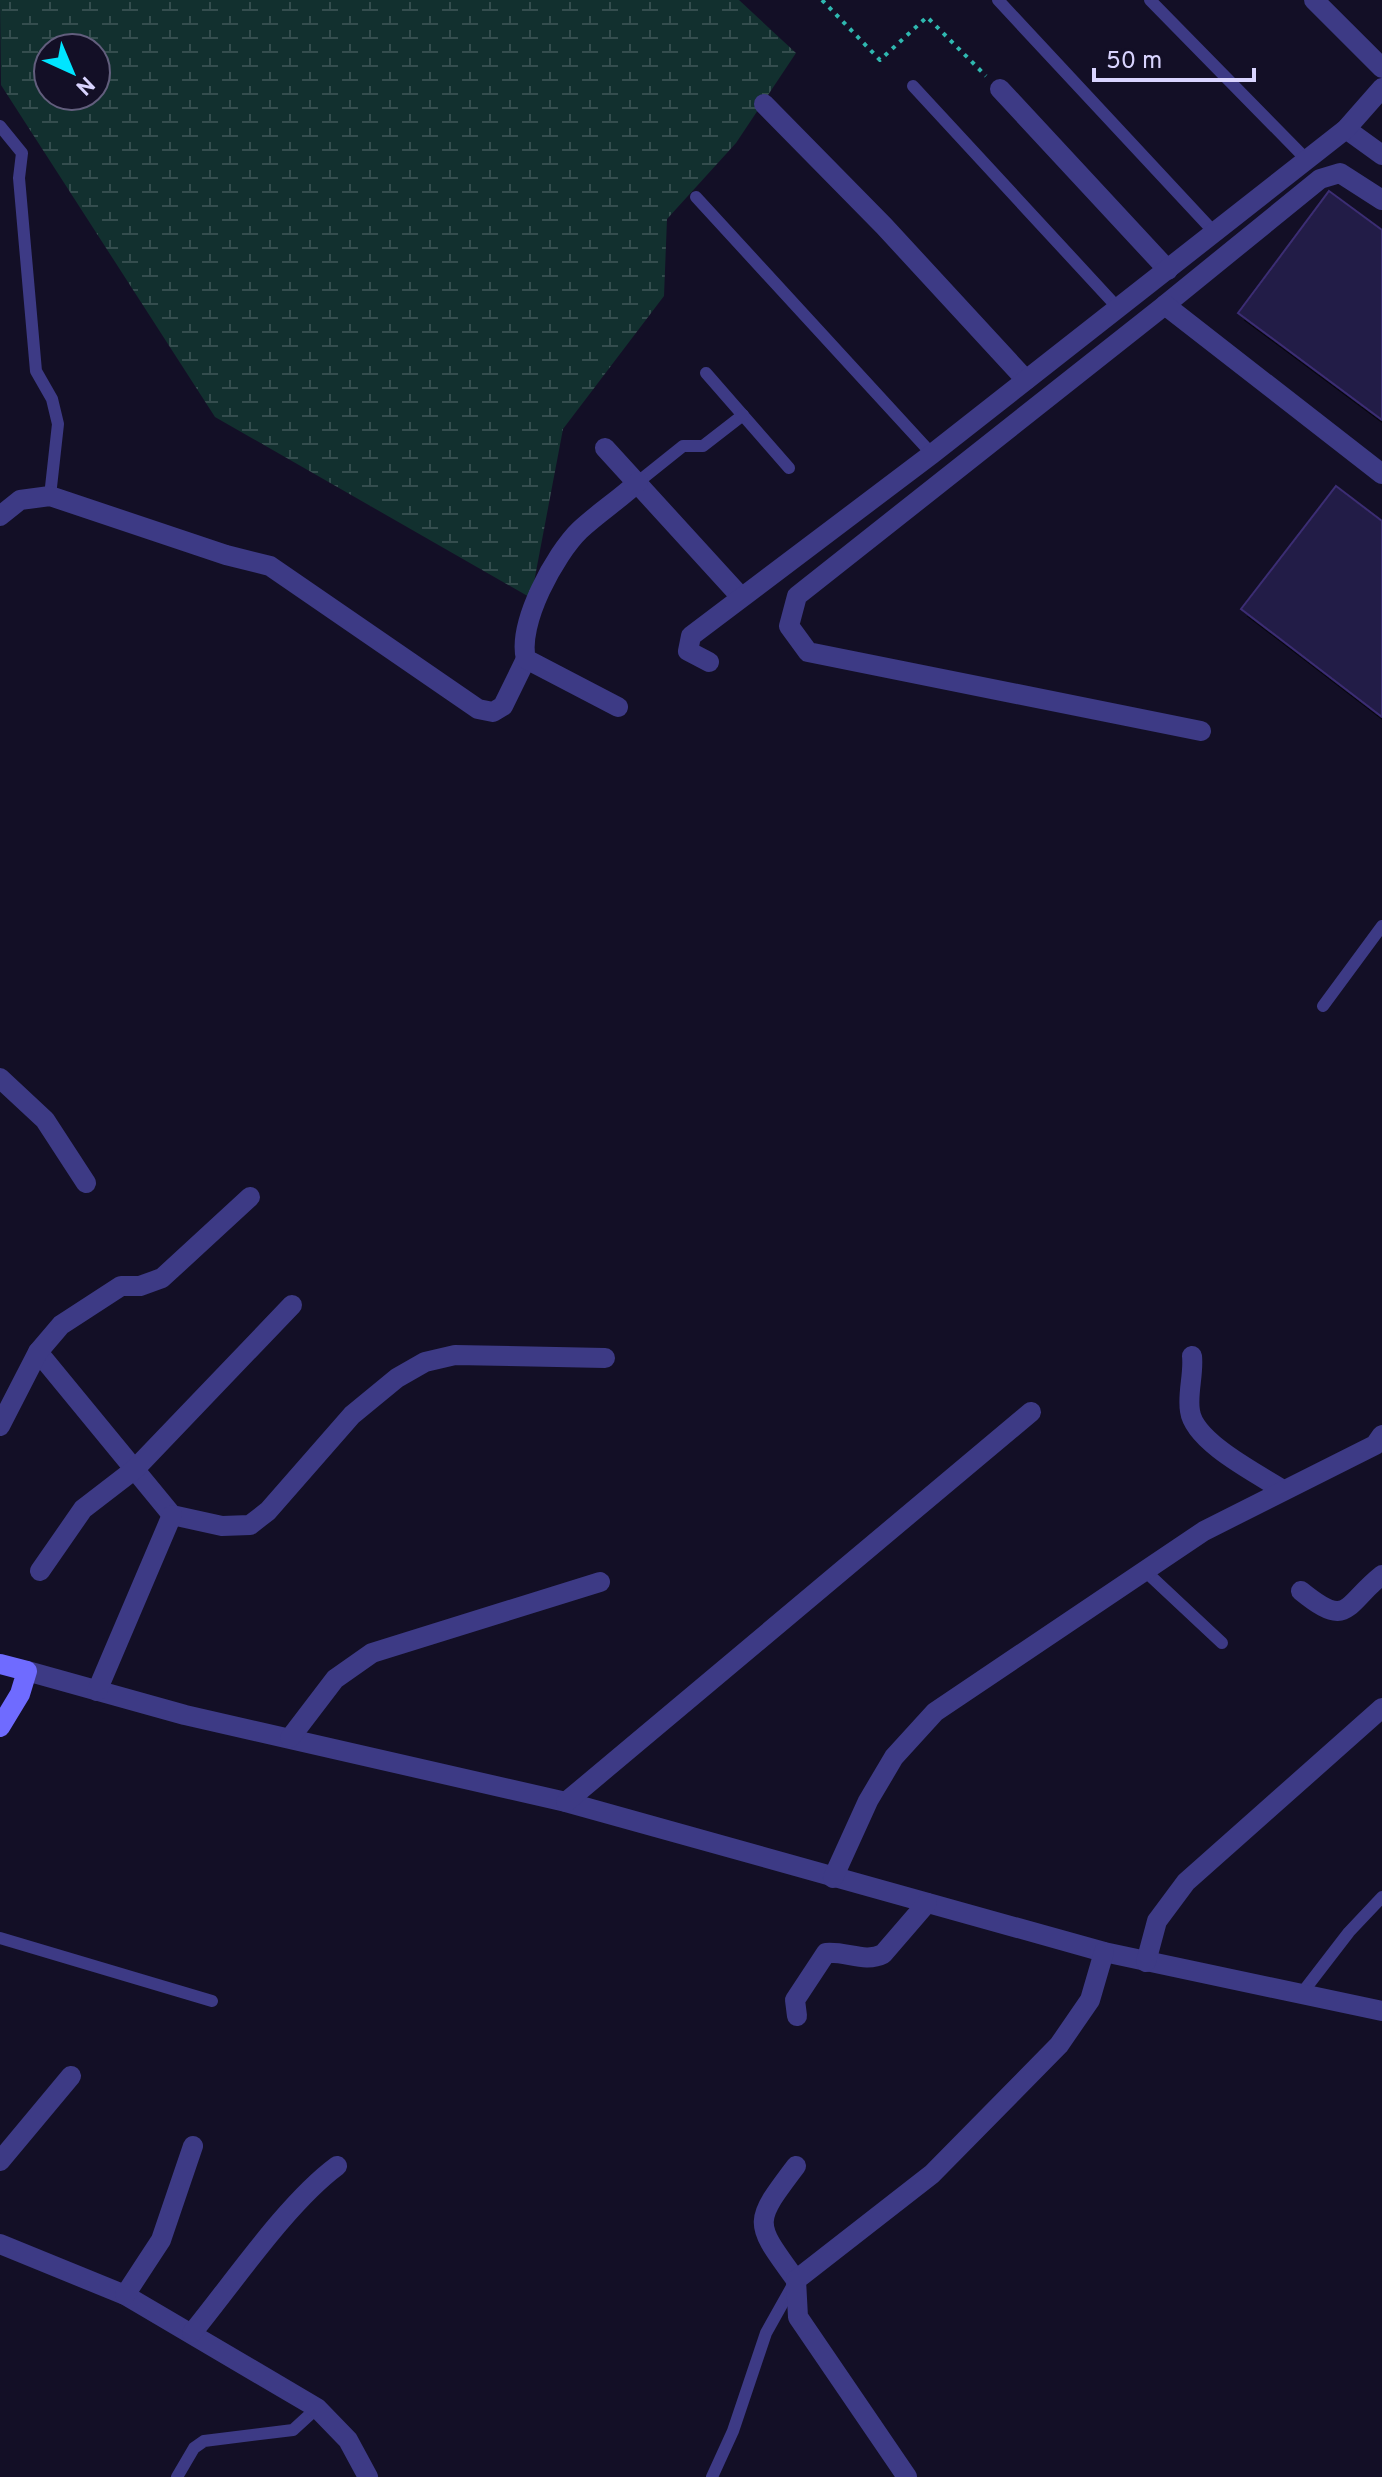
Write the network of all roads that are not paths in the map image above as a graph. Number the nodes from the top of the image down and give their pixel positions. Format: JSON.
{"nodes":[{"id":1,"x":998,"y":0,"type":"edge"},
{"id":2,"x":1150,"y":0,"type":"edge"},
{"id":3,"x":1314,"y":0,"type":"edge"},
{"id":4,"x":1382,"y":68,"type":"edge"},
{"id":5,"x":913,"y":86,"type":"dead end"},
{"id":6,"x":1382,"y":88,"type":"edge"},
{"id":7,"x":1000,"y":89,"type":"road end"},
{"id":8,"x":764,"y":104,"type":"dead end"},
{"id":9,"x":0,"y":126,"type":"edge"},
{"id":10,"x":1346,"y":129,"type":"junction"},
{"id":11,"x":1382,"y":155,"type":"edge"},
{"id":12,"x":1307,"y":160,"type":"junction"},
{"id":13,"x":696,"y":197,"type":"dead end"},
{"id":14,"x":1382,"y":200,"type":"edge"},
{"id":15,"x":1215,"y":233,"type":"junction"},
{"id":16,"x":1168,"y":270,"type":"junction"},
{"id":17,"x":1165,"y":305,"type":"junction"},
{"id":18,"x":1118,"y":308,"type":"junction"},
{"id":19,"x":706,"y":373,"type":"dead end"},
{"id":20,"x":1026,"y":380,"type":"junction"},
{"id":21,"x":743,"y":415,"type":"junction"},
{"id":22,"x":605,"y":448,"type":"dead end"},
{"id":23,"x":932,"y":454,"type":"junction"},
{"id":24,"x":789,"y":468,"type":"dead end"},
{"id":25,"x":1382,"y":474,"type":"edge"},
{"id":26,"x":638,"y":482,"type":"junction"},
{"id":27,"x":50,"y":496,"type":"junction"},
{"id":28,"x":0,"y":516,"type":"edge"},
{"id":29,"x":741,"y":597,"type":"junction"},
{"id":30,"x":526,"y":659,"type":"junction"},
{"id":31,"x":709,"y":662,"type":"dead end"},
{"id":32,"x":618,"y":707,"type":"dead end"},
{"id":33,"x":1201,"y":731,"type":"dead end"},
{"id":34,"x":1382,"y":926,"type":"edge"},
{"id":35,"x":1323,"y":1006,"type":"dead end"},
{"id":36,"x":0,"y":1078,"type":"edge"},
{"id":37,"x":86,"y":1183,"type":"dead end"},
{"id":38,"x":250,"y":1197,"type":"dead end"},
{"id":39,"x":292,"y":1305,"type":"dead end"},
{"id":40,"x":38,"y":1352,"type":"junction"},
{"id":41,"x":1192,"y":1356,"type":"dead end"},
{"id":42,"x":605,"y":1358,"type":"dead end"},
{"id":43,"x":1031,"y":1412,"type":"dead end"},
{"id":44,"x":0,"y":1426,"type":"edge"},
{"id":45,"x":1380,"y":1444,"type":"edge"},
{"id":46,"x":135,"y":1469,"type":"junction"},
{"id":47,"x":1283,"y":1490,"type":"junction"},
{"id":48,"x":172,"y":1515,"type":"junction"},
{"id":49,"x":1144,"y":1570,"type":"junction"},
{"id":50,"x":40,"y":1571,"type":"dead end"},
{"id":51,"x":1382,"y":1575,"type":"edge"},
{"id":52,"x":600,"y":1582,"type":"dead end"},
{"id":53,"x":1301,"y":1591,"type":"dead end"},
{"id":54,"x":1222,"y":1643,"type":"dead end"},
{"id":55,"x":0,"y":1664,"type":"edge"},
{"id":56,"x":27,"y":1671,"type":"junction"},
{"id":57,"x":97,"y":1691,"type":"junction"},
{"id":58,"x":1382,"y":1708,"type":"edge"},
{"id":59,"x":0,"y":1727,"type":"edge"},
{"id":60,"x":290,"y":1738,"type":"junction"},
{"id":61,"x":566,"y":1802,"type":"junction"},
{"id":62,"x":833,"y":1878,"type":"junction"},
{"id":63,"x":1382,"y":1897,"type":"edge"},
{"id":64,"x":927,"y":1903,"type":"junction"},
{"id":65,"x":0,"y":1938,"type":"edge"},
{"id":66,"x":1104,"y":1952,"type":"junction"},
{"id":67,"x":1146,"y":1962,"type":"junction"},
{"id":68,"x":1302,"y":1993,"type":"junction"},
{"id":69,"x":212,"y":2001,"type":"dead end"},
{"id":70,"x":1382,"y":2011,"type":"edge"},
{"id":71,"x":797,"y":2016,"type":"dead end"},
{"id":72,"x":71,"y":2076,"type":"dead end"},
{"id":73,"x":193,"y":2146,"type":"dead end"},
{"id":74,"x":0,"y":2161,"type":"edge"},
{"id":75,"x":337,"y":2166,"type":"dead end"},
{"id":76,"x":796,"y":2166,"type":"dead end"},
{"id":77,"x":0,"y":2244,"type":"edge"},
{"id":78,"x":796,"y":2280,"type":"junction"},
{"id":79,"x":125,"y":2295,"type":"junction"},
{"id":80,"x":192,"y":2333,"type":"junction"},
{"id":81,"x":317,"y":2408,"type":"junction"},
{"id":82,"x":177,"y":2477,"type":"edge"},
{"id":83,"x":368,"y":2477,"type":"edge"},
{"id":84,"x":712,"y":2477,"type":"edge"},
{"id":85,"x":907,"y":2477,"type":"edge"}],
"edges":[{"from":1,"to":15,"type":"lane"},
{"from":2,"to":12,"type":"lane"},
{"from":3,"to":4,"type":"street"},
{"from":5,"to":18,"type":"lane"},
{"from":6,"to":10,"type":"street"},
{"from":7,"to":16,"type":"street"},
{"from":8,"to":20,"type":"street"},
{"from":9,"to":27,"type":"lane"},
{"from":10,"to":11,"type":"street"},
{"from":10,"to":12,"type":"street"},
{"from":12,"to":15,"type":"street"},
{"from":13,"to":23,"type":"lane"},
{"from":14,"to":17,"type":"street"},
{"from":15,"to":16,"type":"street"},
{"from":16,"to":18,"type":"street"},
{"from":17,"to":25,"type":"street"},
{"from":17,"to":33,"type":"street"},
{"from":18,"to":20,"type":"street"},
{"from":19,"to":21,"type":"lane"},
{"from":20,"to":23,"type":"street"},
{"from":21,"to":24,"type":"lane"},
{"from":21,"to":26,"type":"lane"},
{"from":22,"to":26,"type":"street"},
{"from":23,"to":29,"type":"street"},
{"from":26,"to":29,"type":"street"},
{"from":26,"to":30,"type":"street"},
{"from":27,"to":28,"type":"street"},
{"from":27,"to":30,"type":"street"},
{"from":29,"to":31,"type":"street"},
{"from":30,"to":32,"type":"street"},
{"from":34,"to":35,"type":"lane"},
{"from":36,"to":37,"type":"street"},
{"from":38,"to":40,"type":"street"},
{"from":39,"to":46,"type":"street"},
{"from":40,"to":44,"type":"street"},
{"from":40,"to":46,"type":"street"},
{"from":41,"to":47,"type":"street"},
{"from":42,"to":48,"type":"street"},
{"from":43,"to":61,"type":"street"},
{"from":45,"to":47,"type":"street"},
{"from":46,"to":48,"type":"street"},
{"from":46,"to":50,"type":"street"},
{"from":47,"to":49,"type":"street"},
{"from":48,"to":57,"type":"street"},
{"from":49,"to":54,"type":"lane"},
{"from":49,"to":62,"type":"street"},
{"from":51,"to":53,"type":"street"},
{"from":52,"to":60,"type":"street"},
{"from":55,"to":56,"type":"street"},
{"from":56,"to":57,"type":"street"},
{"from":56,"to":59,"type":"street"},
{"from":57,"to":60,"type":"street"},
{"from":58,"to":67,"type":"street"},
{"from":60,"to":61,"type":"street"},
{"from":61,"to":62,"type":"street"},
{"from":62,"to":64,"type":"street"},
{"from":63,"to":68,"type":"lane"},
{"from":64,"to":66,"type":"street"},
{"from":64,"to":71,"type":"street"},
{"from":65,"to":69,"type":"lane"},
{"from":66,"to":67,"type":"street"},
{"from":66,"to":78,"type":"street"},
{"from":67,"to":68,"type":"street"},
{"from":68,"to":70,"type":"street"},
{"from":72,"to":74,"type":"street"},
{"from":73,"to":79,"type":"street"},
{"from":75,"to":80,"type":"street"},
{"from":76,"to":78,"type":"street"},
{"from":77,"to":79,"type":"street"},
{"from":78,"to":84,"type":"lane"},
{"from":78,"to":85,"type":"street"},
{"from":79,"to":80,"type":"street"},
{"from":80,"to":81,"type":"street"},
{"from":81,"to":82,"type":"lane"},
{"from":81,"to":83,"type":"street"}]}
